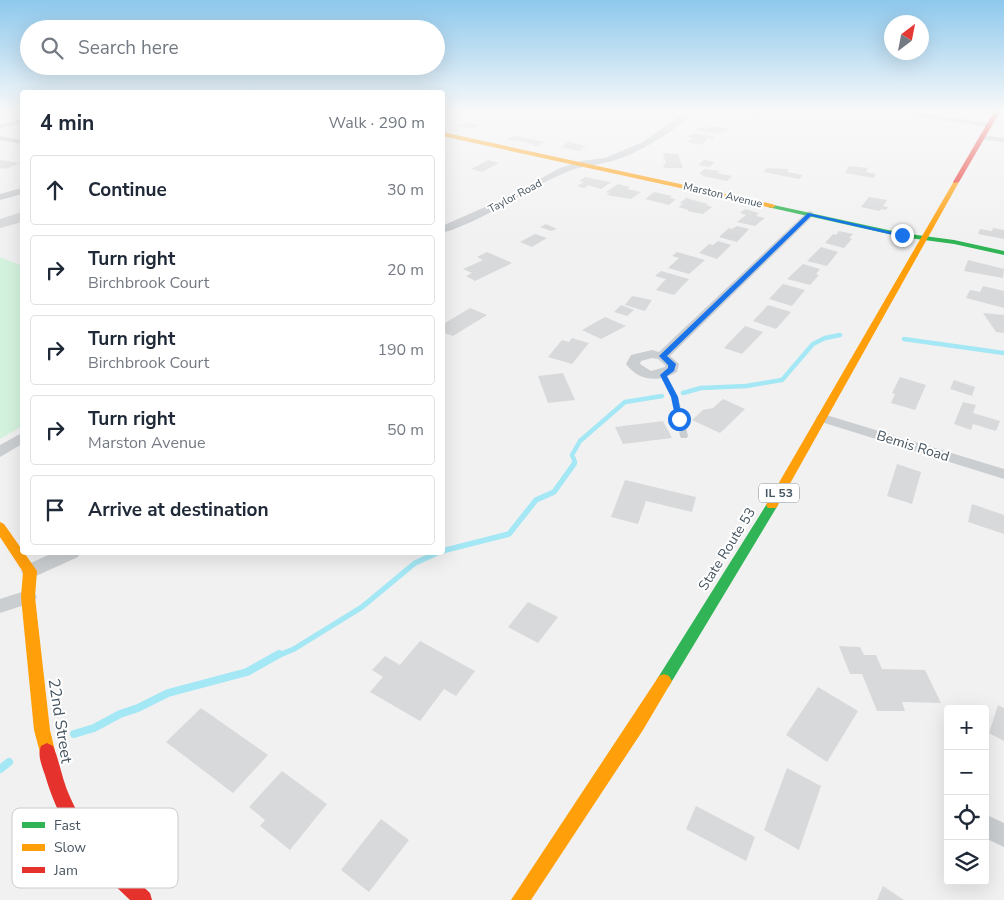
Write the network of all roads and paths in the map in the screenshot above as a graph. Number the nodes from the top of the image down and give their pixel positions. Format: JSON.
{"nodes":[{"id":1,"x":525,"y":152,"type":"edge"},
{"id":2,"x":628,"y":152,"type":"edge"},
{"id":3,"x":974,"y":152,"type":"edge"},
{"id":4,"x":581,"y":164,"type":"junction"},
{"id":5,"x":20,"y":192,"type":"edge"},
{"id":6,"x":0,"y":197,"type":"edge"},
{"id":7,"x":810,"y":214,"type":"junction"},
{"id":8,"x":445,"y":229,"type":"edge"},
{"id":9,"x":925,"y":238,"type":"junction"},
{"id":10,"x":1004,"y":253,"type":"edge"},
{"id":11,"x":662,"y":356,"type":"junction"},
{"id":12,"x":663,"y":375,"type":"junction"},
{"id":13,"x":823,"y":418,"type":"junction"},
{"id":14,"x":684,"y":436,"type":"dead end"},
{"id":15,"x":20,"y":439,"type":"edge"},
{"id":16,"x":0,"y":452,"type":"edge"},
{"id":17,"x":1004,"y":474,"type":"edge"},
{"id":18,"x":0,"y":527,"type":"edge"},
{"id":19,"x":20,"y":554,"type":"edge"},
{"id":20,"x":21,"y":555,"type":"edge"},
{"id":21,"x":65,"y":555,"type":"edge"},
{"id":22,"x":30,"y":571,"type":"junction"},
{"id":23,"x":28,"y":597,"type":"junction"},
{"id":24,"x":0,"y":606,"type":"edge"},
{"id":25,"x":67,"y":808,"type":"edge"},
{"id":26,"x":989,"y":828,"type":"edge"},
{"id":27,"x":1004,"y":835,"type":"edge"},
{"id":28,"x":130,"y":888,"type":"edge"},
{"id":29,"x":142,"y":900,"type":"edge"},
{"id":30,"x":520,"y":900,"type":"edge"}],
"edges":[{"from":1,"to":4,"type":"main road","name":"Marston Avenue"},
{"from":2,"to":4,"type":"street","name":"Taylor Road"},
{"from":3,"to":9,"type":"main road","name":"State Route 53","number":"IL 53"},
{"from":4,"to":7,"type":"main road","name":"Marston Avenue"},
{"from":4,"to":8,"type":"street","name":"Taylor Road"},
{"from":5,"to":6,"type":"street"},
{"from":7,"to":9,"type":"main road","name":"Marston Avenue"},
{"from":7,"to":11,"type":"street"},
{"from":9,"to":10,"type":"main road","name":"Marston Avenue"},
{"from":9,"to":13,"type":"main road","name":"State Route 53","number":"IL 53"},
{"from":11,"to":12,"type":"street"},
{"from":11,"to":12,"type":"street"},
{"from":12,"to":14,"type":"lane"},
{"from":13,"to":17,"type":"street","name":"Bemis Road"},
{"from":13,"to":30,"type":"main road","name":"State Route 53","number":"IL 53"},
{"from":15,"to":16,"type":"street"},
{"from":18,"to":19,"type":"main road"},
{"from":20,"to":22,"type":"main road"},
{"from":21,"to":22,"type":"street"},
{"from":22,"to":23,"type":"main road","name":"22nd Street"},
{"from":23,"to":24,"type":"street"},
{"from":23,"to":25,"type":"main road","name":"22nd Street"},
{"from":26,"to":27,"type":"street"},
{"from":28,"to":29,"type":"main road","name":"22nd Street"}]}
